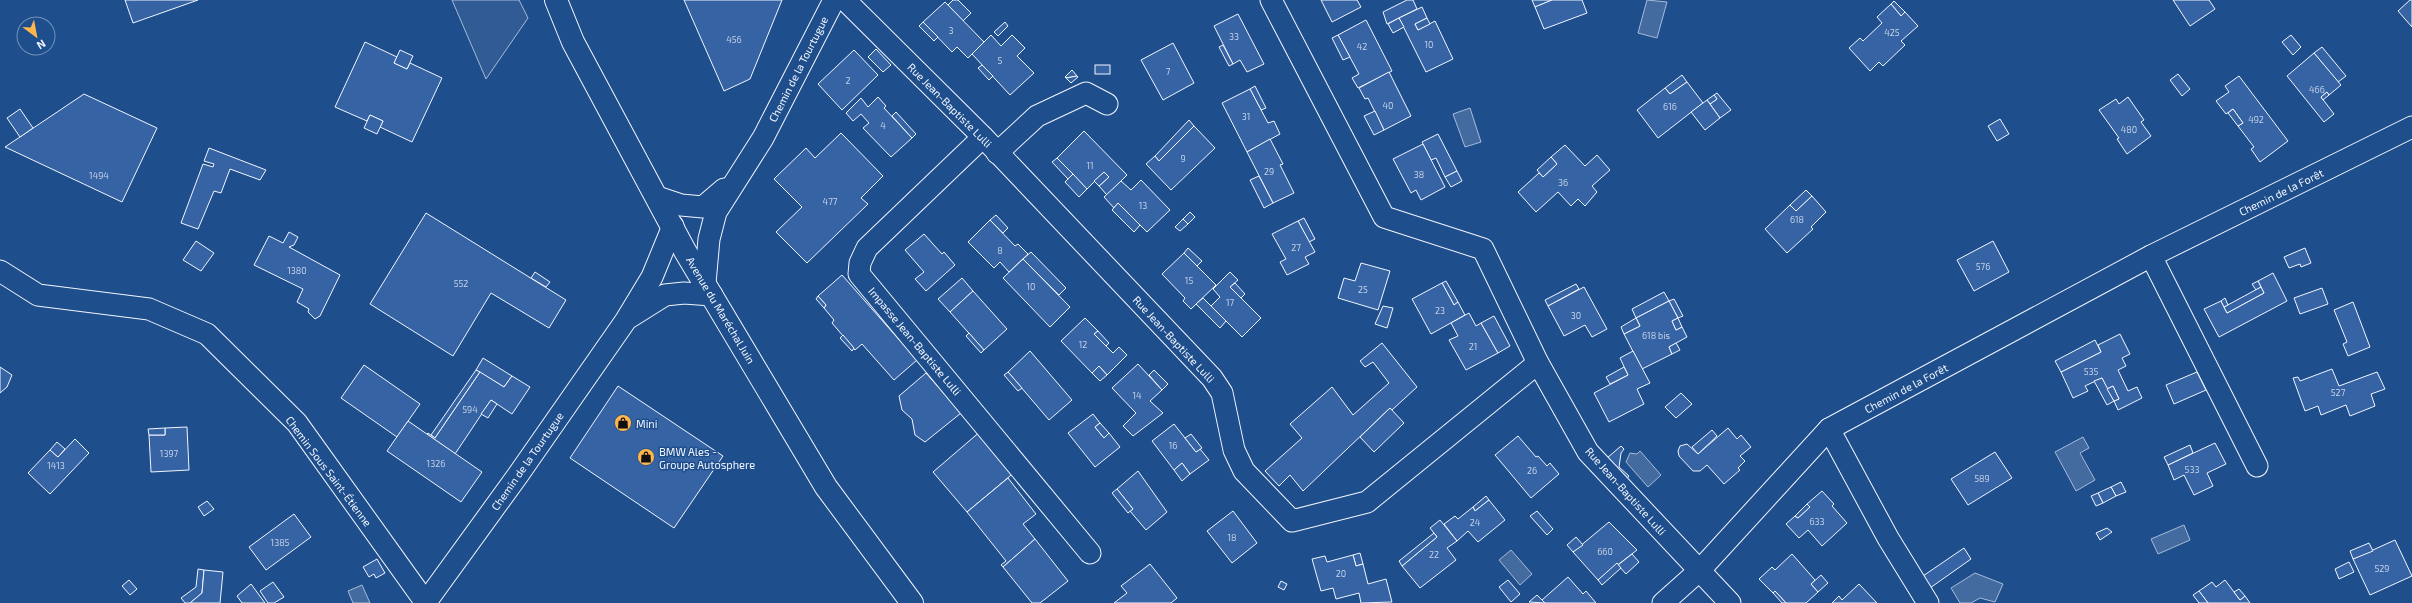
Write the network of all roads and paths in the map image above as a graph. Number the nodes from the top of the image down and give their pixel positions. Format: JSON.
{"nodes":[{"id":1,"x":556,"y":0,"type":"edge"},
{"id":2,"x":834,"y":0,"type":"edge"},
{"id":3,"x":845,"y":0,"type":"edge"},
{"id":4,"x":1271,"y":0,"type":"edge"},
{"id":5,"x":1107,"y":104,"type":"dead end"},
{"id":6,"x":2412,"y":127,"type":"edge"},
{"id":7,"x":983,"y":137,"type":"junction"},
{"id":8,"x":763,"y":138,"type":"junction"},
{"id":9,"x":997,"y":153,"type":"junction"},
{"id":10,"x":657,"y":197,"type":"junction"},
{"id":11,"x":673,"y":226,"type":"junction"},
{"id":12,"x":2151,"y":256,"type":"junction"},
{"id":13,"x":0,"y":271,"type":"edge"},
{"id":14,"x":709,"y":289,"type":"junction"},
{"id":15,"x":626,"y":320,"type":"junction"},
{"id":16,"x":1538,"y":363,"type":"junction"},
{"id":17,"x":1830,"y":429,"type":"junction"},
{"id":18,"x":2257,"y":466,"type":"dead end"},
{"id":19,"x":1090,"y":553,"type":"dead end"},
{"id":20,"x":1700,"y":570,"type":"junction"},
{"id":21,"x":426,"y":602,"type":"edge"},
{"id":22,"x":912,"y":603,"type":"edge"},
{"id":23,"x":1663,"y":603,"type":"edge"},
{"id":24,"x":1730,"y":603,"type":"edge"},
{"id":25,"x":1928,"y":603,"type":"edge"}],
"edges":[{"from":1,"to":10,"type":"main road","name":"Avenue du Maréchal Juin"},
{"from":2,"to":8,"type":"street","name":"Chemin de la Tourtugue"},
{"from":3,"to":7,"type":"street","name":"Rue Jean-Baptiste Lulli"},
{"from":4,"to":16,"type":"street","name":"Rue Jean-Baptiste Lulli"},
{"from":5,"to":9,"type":"street"},
{"from":6,"to":12,"type":"street","name":"Chemin de la Forêt"},
{"from":7,"to":9,"type":"street","name":"Rue Jean-Baptiste Lulli"},
{"from":7,"to":19,"type":"street","name":"Impasse Jean-Baptiste Lulli"},
{"from":8,"to":10,"type":"street","name":"Chemin de la Tourtugue"},
{"from":8,"to":14,"type":"street","name":"Chemin de la Tourtugue"},
{"from":9,"to":16,"type":"street","name":"Rue Jean-Baptiste Lulli"},
{"from":10,"to":11,"type":"main road","name":"Avenue du Maréchal Juin"},
{"from":11,"to":14,"type":"main road","name":"Avenue du Maréchal Juin"},
{"from":11,"to":15,"type":"street","name":"Chemin de la Tourtugue"},
{"from":12,"to":17,"type":"street","name":"Chemin de la Forêt"},
{"from":12,"to":18,"type":"street"},
{"from":13,"to":21,"type":"street","name":"Chemin Sous Saint-Étienne"},
{"from":14,"to":15,"type":"street","name":"Chemin de la Tourtugue"},
{"from":14,"to":22,"type":"main road","name":"Avenue du Maréchal Juin"},
{"from":15,"to":21,"type":"street","name":"Chemin de la Tourtugue"},
{"from":16,"to":20,"type":"street","name":"Rue Jean-Baptiste Lulli"},
{"from":17,"to":20,"type":"street","name":"Chemin de la Forêt"},
{"from":17,"to":25,"type":"street"},
{"from":20,"to":23,"type":"street","name":"Chemin de la Forêt"},
{"from":20,"to":24,"type":"street"}]}
